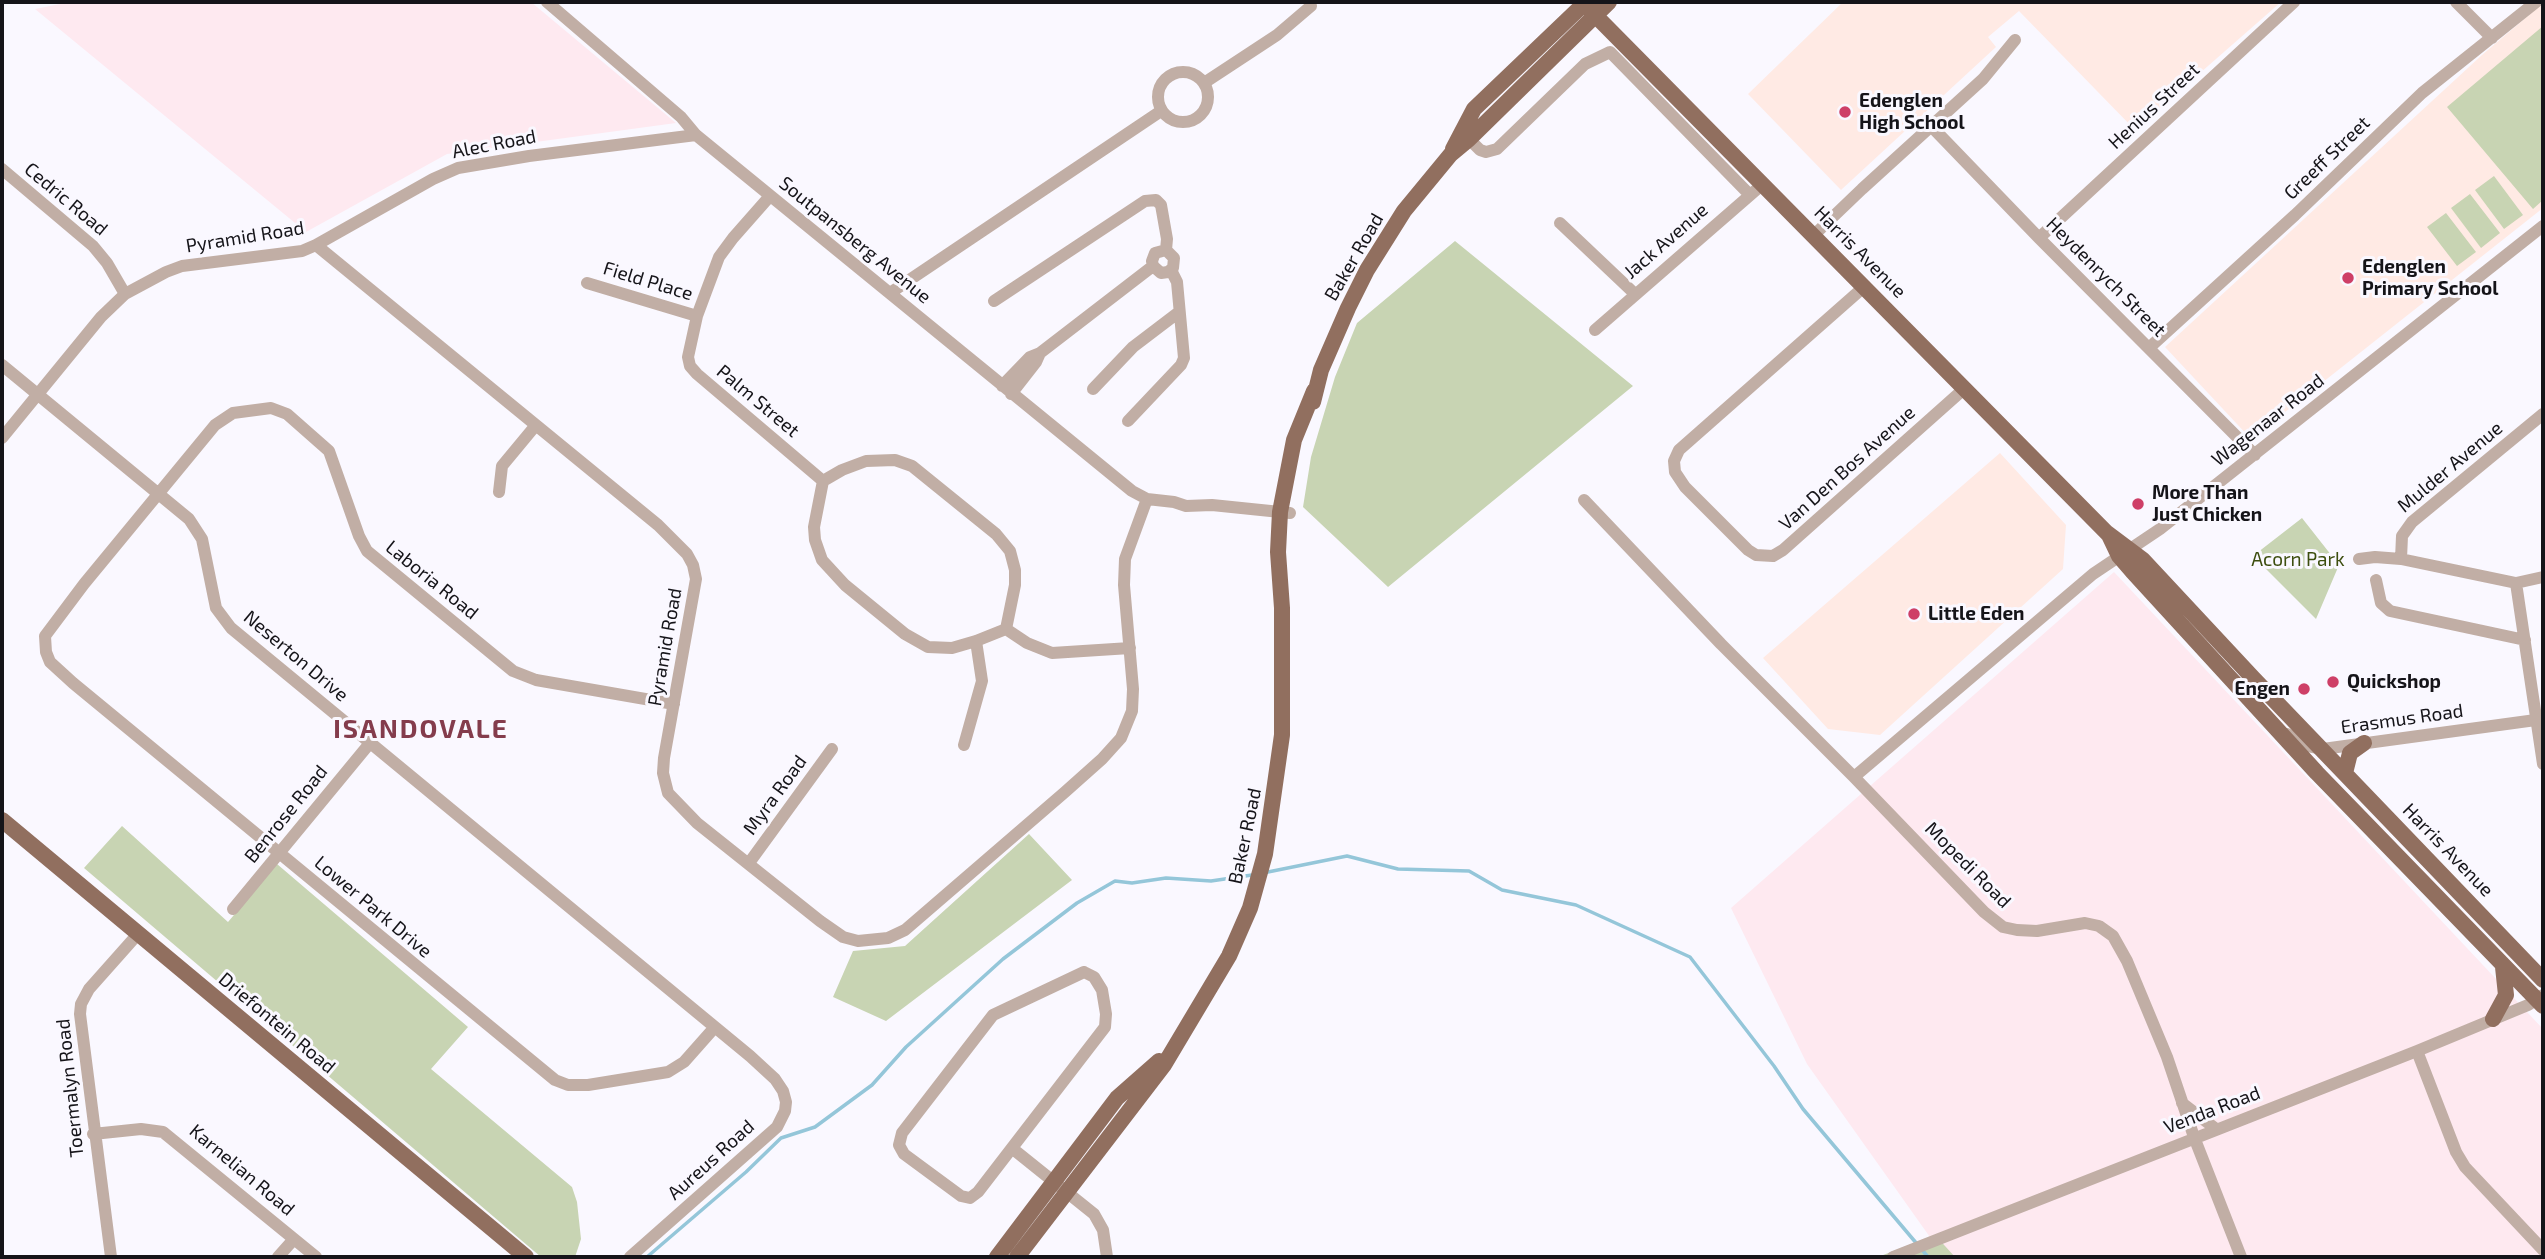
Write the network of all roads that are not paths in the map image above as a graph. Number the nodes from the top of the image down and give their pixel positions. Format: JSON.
{"nodes":[{"id":1,"x":547,"y":2,"type":"edge"},
{"id":2,"x":1609,"y":2,"type":"edge"},
{"id":3,"x":2294,"y":2,"type":"edge"},
{"id":4,"x":2456,"y":2,"type":"edge"},
{"id":5,"x":2536,"y":2,"type":"edge"},
{"id":6,"x":1587,"y":5,"type":"edge"},
{"id":7,"x":1311,"y":6,"type":"dead end"},
{"id":8,"x":2492,"y":38,"type":"junction"},
{"id":9,"x":2015,"y":40,"type":"dead end"},
{"id":10,"x":1204,"y":83,"type":"junction"},
{"id":11,"x":1161,"y":111,"type":"junction"},
{"id":12,"x":1931,"y":126,"type":"junction"},
{"id":13,"x":696,"y":135,"type":"junction"},
{"id":14,"x":1469,"y":139,"type":"junction"},
{"id":15,"x":1451,"y":154,"type":"junction"},
{"id":16,"x":2,"y":170,"type":"edge"},
{"id":17,"x":1763,"y":183,"type":"junction"},
{"id":18,"x":1750,"y":195,"type":"junction"},
{"id":19,"x":770,"y":196,"type":"junction"},
{"id":20,"x":1560,"y":223,"type":"dead end"},
{"id":21,"x":2543,"y":226,"type":"edge"},
{"id":22,"x":1814,"y":235,"type":"junction"},
{"id":23,"x":2039,"y":238,"type":"junction"},
{"id":24,"x":316,"y":245,"type":"junction"},
{"id":25,"x":1166,"y":250,"type":"junction"},
{"id":26,"x":1153,"y":266,"type":"junction"},
{"id":27,"x":1171,"y":270,"type":"junction"},
{"id":28,"x":587,"y":283,"type":"dead end"},
{"id":29,"x":1865,"y":286,"type":"junction"},
{"id":30,"x":890,"y":293,"type":"junction"},
{"id":31,"x":125,"y":294,"type":"junction"},
{"id":32,"x":1635,"y":294,"type":"junction"},
{"id":33,"x":994,"y":301,"type":"dead end"},
{"id":34,"x":1179,"y":312,"type":"junction"},
{"id":35,"x":697,"y":316,"type":"junction"},
{"id":36,"x":1595,"y":330,"type":"dead end"},
{"id":37,"x":2150,"y":347,"type":"junction"},
{"id":38,"x":2,"y":365,"type":"edge"},
{"id":39,"x":1965,"y":388,"type":"junction"},
{"id":40,"x":1093,"y":389,"type":"dead end"},
{"id":41,"x":1007,"y":390,"type":"junction"},
{"id":42,"x":38,"y":393,"type":"junction"},
{"id":43,"x":2543,"y":414,"type":"edge"},
{"id":44,"x":1128,"y":421,"type":"dead end"},
{"id":45,"x":536,"y":425,"type":"junction"},
{"id":46,"x":2,"y":438,"type":"edge"},
{"id":47,"x":2255,"y":455,"type":"junction"},
{"id":48,"x":823,"y":481,"type":"junction"},
{"id":49,"x":499,"y":492,"type":"dead end"},
{"id":50,"x":160,"y":494,"type":"junction"},
{"id":51,"x":1147,"y":499,"type":"junction"},
{"id":52,"x":1584,"y":500,"type":"dead end"},
{"id":53,"x":1285,"y":513,"type":"junction"},
{"id":54,"x":2126,"y":553,"type":"junction"},
{"id":55,"x":2360,"y":559,"type":"dead end"},
{"id":56,"x":2401,"y":559,"type":"junction"},
{"id":57,"x":2543,"y":577,"type":"edge"},
{"id":58,"x":2376,"y":580,"type":"dead end"},
{"id":59,"x":2516,"y":583,"type":"junction"},
{"id":60,"x":1006,"y":629,"type":"junction"},
{"id":61,"x":45,"y":636,"type":"joint"},
{"id":62,"x":2525,"y":640,"type":"junction"},
{"id":63,"x":976,"y":642,"type":"junction"},
{"id":64,"x":1130,"y":648,"type":"junction"},
{"id":65,"x":674,"y":704,"type":"junction"},
{"id":66,"x":2540,"y":719,"type":"edge"},
{"id":67,"x":2273,"y":724,"type":"junction"},
{"id":68,"x":370,"y":743,"type":"junction"},
{"id":69,"x":2364,"y":743,"type":"junction"},
{"id":70,"x":964,"y":745,"type":"dead end"},
{"id":71,"x":832,"y":749,"type":"dead end"},
{"id":72,"x":2323,"y":749,"type":"junction"},
{"id":73,"x":2543,"y":764,"type":"edge"},
{"id":74,"x":2344,"y":773,"type":"junction"},
{"id":75,"x":1854,"y":777,"type":"junction"},
{"id":76,"x":2335,"y":792,"type":"junction"},
{"id":77,"x":2,"y":820,"type":"edge"},
{"id":78,"x":279,"y":853,"type":"junction"},
{"id":79,"x":749,"y":863,"type":"junction"},
{"id":80,"x":233,"y":909,"type":"dead end"},
{"id":81,"x":137,"y":934,"type":"junction"},
{"id":82,"x":2503,"y":967,"type":"junction"},
{"id":83,"x":2543,"y":980,"type":"edge"},
{"id":84,"x":2541,"y":1000,"type":"edge"},
{"id":85,"x":2493,"y":1019,"type":"junction"},
{"id":86,"x":715,"y":1027,"type":"junction"},
{"id":87,"x":2417,"y":1051,"type":"junction"},
{"id":88,"x":775,"y":1079,"type":"joint"},
{"id":89,"x":2182,"y":1103,"type":"junction"},
{"id":90,"x":2216,"y":1129,"type":"junction"},
{"id":91,"x":93,"y":1134,"type":"junction"},
{"id":92,"x":2194,"y":1137,"type":"junction"},
{"id":93,"x":1013,"y":1149,"type":"junction"},
{"id":94,"x":1060,"y":1186,"type":"junction"},
{"id":95,"x":294,"y":1239,"type":"junction"},
{"id":96,"x":2543,"y":1250,"type":"edge"},
{"id":97,"x":1896,"y":1256,"type":"edge"},
{"id":98,"x":111,"y":1257,"type":"edge"},
{"id":99,"x":278,"y":1257,"type":"edge"},
{"id":100,"x":316,"y":1257,"type":"edge"},
{"id":101,"x":526,"y":1257,"type":"edge"},
{"id":102,"x":630,"y":1257,"type":"edge"},
{"id":103,"x":997,"y":1257,"type":"edge"},
{"id":104,"x":1017,"y":1257,"type":"edge"},
{"id":105,"x":1107,"y":1257,"type":"edge"},
{"id":106,"x":2241,"y":1257,"type":"edge"}],
"edges":[{"from":1,"to":13,"type":"street","name":"Soutpansberg Avenue"},
{"from":2,"to":6,"type":"main road","name":"Baker Road"},
{"from":3,"to":23,"type":"street","name":"Henius Street"},
{"from":4,"to":8,"type":"street"},
{"from":5,"to":8,"type":"street","name":"Greeff Street"},
{"from":6,"to":14,"type":"main road","name":"Baker Road"},
{"from":6,"to":15,"type":"main road","name":"Baker Road"},
{"from":6,"to":17,"type":"main road","name":"Harris Avenue"},
{"from":7,"to":10,"type":"street"},
{"from":8,"to":37,"type":"street","name":"Greeff Street"},
{"from":9,"to":12,"type":"street"},
{"from":10,"to":11,"type":"street"},
{"from":10,"to":11,"type":"street"},
{"from":11,"to":30,"type":"street"},
{"from":12,"to":22,"type":"street"},
{"from":12,"to":23,"type":"street","name":"Heydenrych Street"},
{"from":13,"to":19,"type":"street","name":"Soutpansberg Avenue"},
{"from":13,"to":24,"type":"street","name":"Alec Road"},
{"from":14,"to":15,"type":"main road","name":"Baker Road"},
{"from":14,"to":18,"type":"street"},
{"from":15,"to":53,"type":"main road","name":"Baker Road"},
{"from":16,"to":31,"type":"street","name":"Cedric Road"},
{"from":17,"to":18,"type":"street","name":"Jack Avenue"},
{"from":17,"to":22,"type":"main road","name":"Harris Avenue"},
{"from":18,"to":32,"type":"street","name":"Jack Avenue"},
{"from":19,"to":30,"type":"street","name":"Soutpansberg Avenue"},
{"from":19,"to":35,"type":"street","name":"Palm Street"},
{"from":20,"to":32,"type":"street"},
{"from":21,"to":47,"type":"street","name":"Wagenaar Road"},
{"from":22,"to":29,"type":"main road","name":"Harris Avenue"},
{"from":23,"to":37,"type":"street","name":"Heydenrych Street"},
{"from":24,"to":31,"type":"street","name":"Pyramid Road"},
{"from":24,"to":45,"type":"street","name":"Pyramid Road"},
{"from":25,"to":26,"type":"street"},
{"from":25,"to":27,"type":"street"},
{"from":25,"to":33,"type":"street"},
{"from":26,"to":27,"type":"street"},
{"from":26,"to":41,"type":"street"},
{"from":27,"to":34,"type":"street"},
{"from":28,"to":35,"type":"street","name":"Field Place"},
{"from":29,"to":39,"type":"main road","name":"Harris Avenue"},
{"from":29,"to":39,"type":"street","name":"Van Den Bos Avenue"},
{"from":30,"to":41,"type":"street","name":"Soutpansberg Avenue"},
{"from":31,"to":42,"type":"street","name":"Pyramid Road"},
{"from":32,"to":36,"type":"street","name":"Jack Avenue"},
{"from":34,"to":40,"type":"street"},
{"from":34,"to":44,"type":"street"},
{"from":35,"to":48,"type":"street","name":"Palm Street"},
{"from":37,"to":47,"type":"street","name":"Heydenrych Street"},
{"from":38,"to":42,"type":"street","name":"Neserton Drive"},
{"from":39,"to":54,"type":"main road","name":"Harris Avenue"},
{"from":41,"to":51,"type":"street","name":"Soutpansberg Avenue"},
{"from":42,"to":46,"type":"street","name":"Pyramid Road"},
{"from":42,"to":50,"type":"street","name":"Neserton Drive"},
{"from":43,"to":56,"type":"street","name":"Mulder Avenue"},
{"from":45,"to":49,"type":"street"},
{"from":45,"to":65,"type":"street","name":"Pyramid Road"},
{"from":47,"to":54,"type":"street","name":"Wagenaar Road"},
{"from":48,"to":60,"type":"street"},
{"from":48,"to":63,"type":"street"},
{"from":50,"to":61,"type":"street","name":"Laboria Road"},
{"from":50,"to":65,"type":"street","name":"Laboria Road"},
{"from":50,"to":68,"type":"street","name":"Neserton Drive"},
{"from":51,"to":53,"type":"street"},
{"from":51,"to":64,"type":"street","name":"Pyramid Road"},
{"from":52,"to":75,"type":"street","name":"Mopedi Road"},
{"from":53,"to":94,"type":"main road","name":"Baker Road"},
{"from":54,"to":67,"type":"main road","name":"Harris Avenue"},
{"from":54,"to":72,"type":"main road","name":"Harris Avenue"},
{"from":54,"to":75,"type":"street","name":"Wagenaar Road"},
{"from":55,"to":56,"type":"street"},
{"from":56,"to":59,"type":"street"},
{"from":57,"to":59,"type":"street"},
{"from":58,"to":62,"type":"street"},
{"from":59,"to":62,"type":"street"},
{"from":60,"to":63,"type":"street"},
{"from":60,"to":64,"type":"street"},
{"from":61,"to":78,"type":"street","name":"Lower Park Drive"},
{"from":62,"to":66,"type":"street"},
{"from":63,"to":70,"type":"street"},
{"from":64,"to":79,"type":"street","name":"Pyramid Road"},
{"from":65,"to":79,"type":"street","name":"Pyramid Road"},
{"from":66,"to":69,"type":"street","name":"Erasmus Road"},
{"from":66,"to":73,"type":"street"},
{"from":67,"to":72,"type":"street","name":"Erasmus Road"},
{"from":67,"to":76,"type":"main road","name":"Harris Avenue"},
{"from":68,"to":78,"type":"street","name":"Benrose Road"},
{"from":68,"to":86,"type":"street","name":"Neserton Drive"},
{"from":69,"to":72,"type":"street","name":"Erasmus Road"},
{"from":69,"to":74,"type":"main road"},
{"from":71,"to":79,"type":"street","name":"Myra Road"},
{"from":72,"to":74,"type":"main road","name":"Harris Avenue"},
{"from":72,"to":76,"type":"street","name":"Harris Avenue"},
{"from":74,"to":83,"type":"main road","name":"Harris Avenue"},
{"from":75,"to":89,"type":"street","name":"Mopedi Road"},
{"from":76,"to":82,"type":"main road","name":"Harris Avenue"},
{"from":77,"to":81,"type":"main road","name":"Driefontein Road"},
{"from":78,"to":80,"type":"street","name":"Benrose Road"},
{"from":78,"to":86,"type":"street","name":"Lower Park Drive"},
{"from":81,"to":91,"type":"street","name":"Toermalyn Road"},
{"from":81,"to":101,"type":"main road","name":"Driefontein Road"},
{"from":82,"to":84,"type":"main road","name":"Harris Avenue"},
{"from":82,"to":85,"type":"main road"},
{"from":84,"to":85,"type":"street","name":"Venda Road"},
{"from":85,"to":87,"type":"street","name":"Venda Road"},
{"from":86,"to":88,"type":"street","name":"Neserton Drive"},
{"from":87,"to":90,"type":"street","name":"Venda Road"},
{"from":87,"to":96,"type":"street"},
{"from":88,"to":102,"type":"street","name":"Aureus Road"},
{"from":89,"to":90,"type":"street"},
{"from":89,"to":92,"type":"street","name":"Mopedi Road"},
{"from":90,"to":92,"type":"street","name":"Venda Road"},
{"from":91,"to":95,"type":"street","name":"Karnelian Road"},
{"from":91,"to":98,"type":"street","name":"Toermalyn Road"},
{"from":92,"to":97,"type":"street","name":"Venda Road"},
{"from":92,"to":106,"type":"street","name":"Mopedi Road"},
{"from":93,"to":93,"type":"street"},
{"from":93,"to":94,"type":"street"},
{"from":94,"to":103,"type":"main road","name":"Baker Road"},
{"from":94,"to":104,"type":"main road","name":"Baker Road"},
{"from":94,"to":105,"type":"street"},
{"from":95,"to":99,"type":"street"},
{"from":95,"to":100,"type":"street","name":"Karnelian Road"}]}
